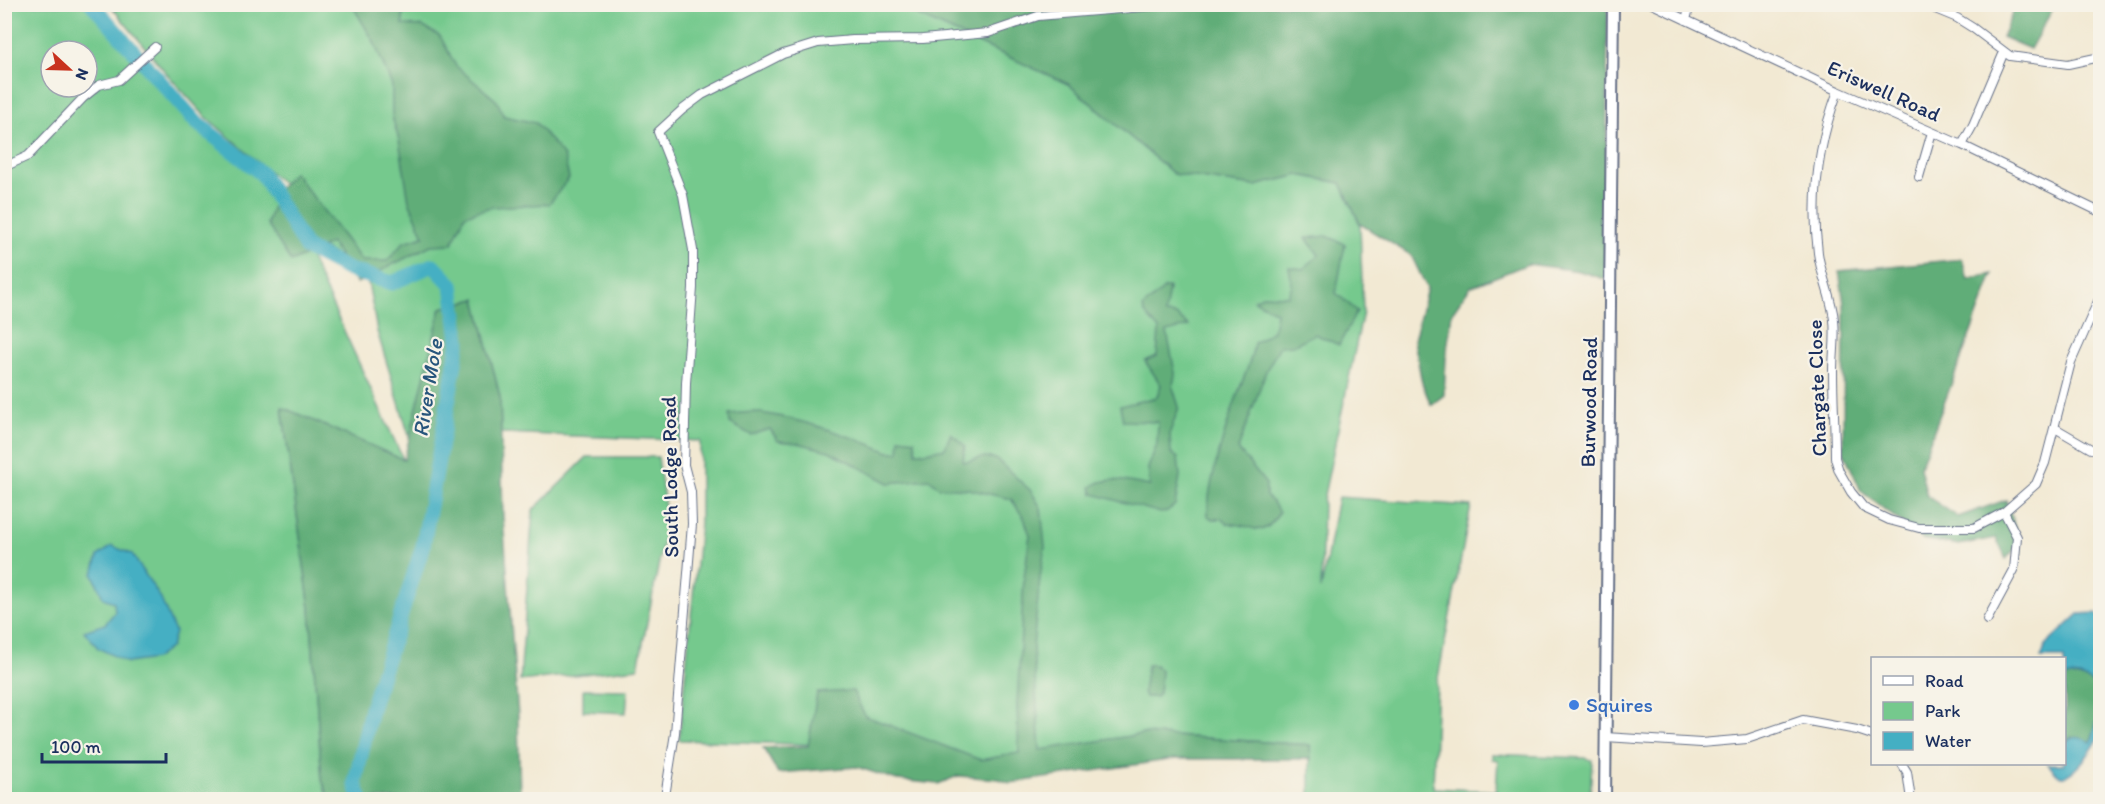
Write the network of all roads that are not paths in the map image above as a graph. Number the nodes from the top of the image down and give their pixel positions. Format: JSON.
{"nodes":[{"id":1,"x":1178,"y":4,"type":"edge"},
{"id":2,"x":1612,"y":4,"type":"edge"},
{"id":3,"x":1652,"y":4,"type":"edge"},
{"id":4,"x":1690,"y":4,"type":"edge"},
{"id":5,"x":1923,"y":4,"type":"edge"},
{"id":6,"x":1116,"y":7,"type":"edge"},
{"id":7,"x":1686,"y":20,"type":"junction"},
{"id":8,"x":155,"y":47,"type":"dead end"},
{"id":9,"x":2004,"y":52,"type":"junction"},
{"id":10,"x":2100,"y":57,"type":"edge"},
{"id":11,"x":1838,"y":91,"type":"junction"},
{"id":12,"x":1932,"y":132,"type":"junction"},
{"id":13,"x":1962,"y":145,"type":"junction"},
{"id":14,"x":4,"y":167,"type":"edge"},
{"id":15,"x":1919,"y":177,"type":"dead end"},
{"id":16,"x":2100,"y":212,"type":"edge"},
{"id":17,"x":2100,"y":297,"type":"edge"},
{"id":18,"x":2055,"y":428,"type":"junction"},
{"id":19,"x":2091,"y":449,"type":"dead end"},
{"id":20,"x":2004,"y":512,"type":"junction"},
{"id":21,"x":1987,"y":620,"type":"dead end"},
{"id":22,"x":1871,"y":735,"type":"edge"},
{"id":23,"x":1605,"y":737,"type":"junction"},
{"id":24,"x":1903,"y":765,"type":"edge"},
{"id":25,"x":666,"y":790,"type":"dead end"},
{"id":26,"x":1605,"y":800,"type":"edge"},
{"id":27,"x":1911,"y":800,"type":"edge"}],
"edges":[{"from":1,"to":6,"type":"street"},
{"from":2,"to":23,"type":"street","name":"Burwood Road"},
{"from":3,"to":7,"type":"street","name":"Eriswell Road"},
{"from":4,"to":7,"type":"street"},
{"from":5,"to":9,"type":"street"},
{"from":6,"to":25,"type":"street","name":"South Lodge Road"},
{"from":7,"to":11,"type":"street","name":"Eriswell Road"},
{"from":8,"to":14,"type":"street"},
{"from":9,"to":10,"type":"street"},
{"from":9,"to":13,"type":"street"},
{"from":11,"to":12,"type":"street","name":"Eriswell Road"},
{"from":11,"to":20,"type":"street","name":"Chargate Close"},
{"from":12,"to":13,"type":"street","name":"Eriswell Road"},
{"from":12,"to":15,"type":"street"},
{"from":13,"to":16,"type":"street","name":"Eriswell Road"},
{"from":17,"to":18,"type":"street","name":"Chargate Close"},
{"from":18,"to":19,"type":"street"},
{"from":18,"to":20,"type":"street","name":"Chargate Close"},
{"from":20,"to":21,"type":"street"},
{"from":22,"to":23,"type":"street"},
{"from":23,"to":26,"type":"street","name":"Burwood Road"},
{"from":24,"to":27,"type":"street"}]}
